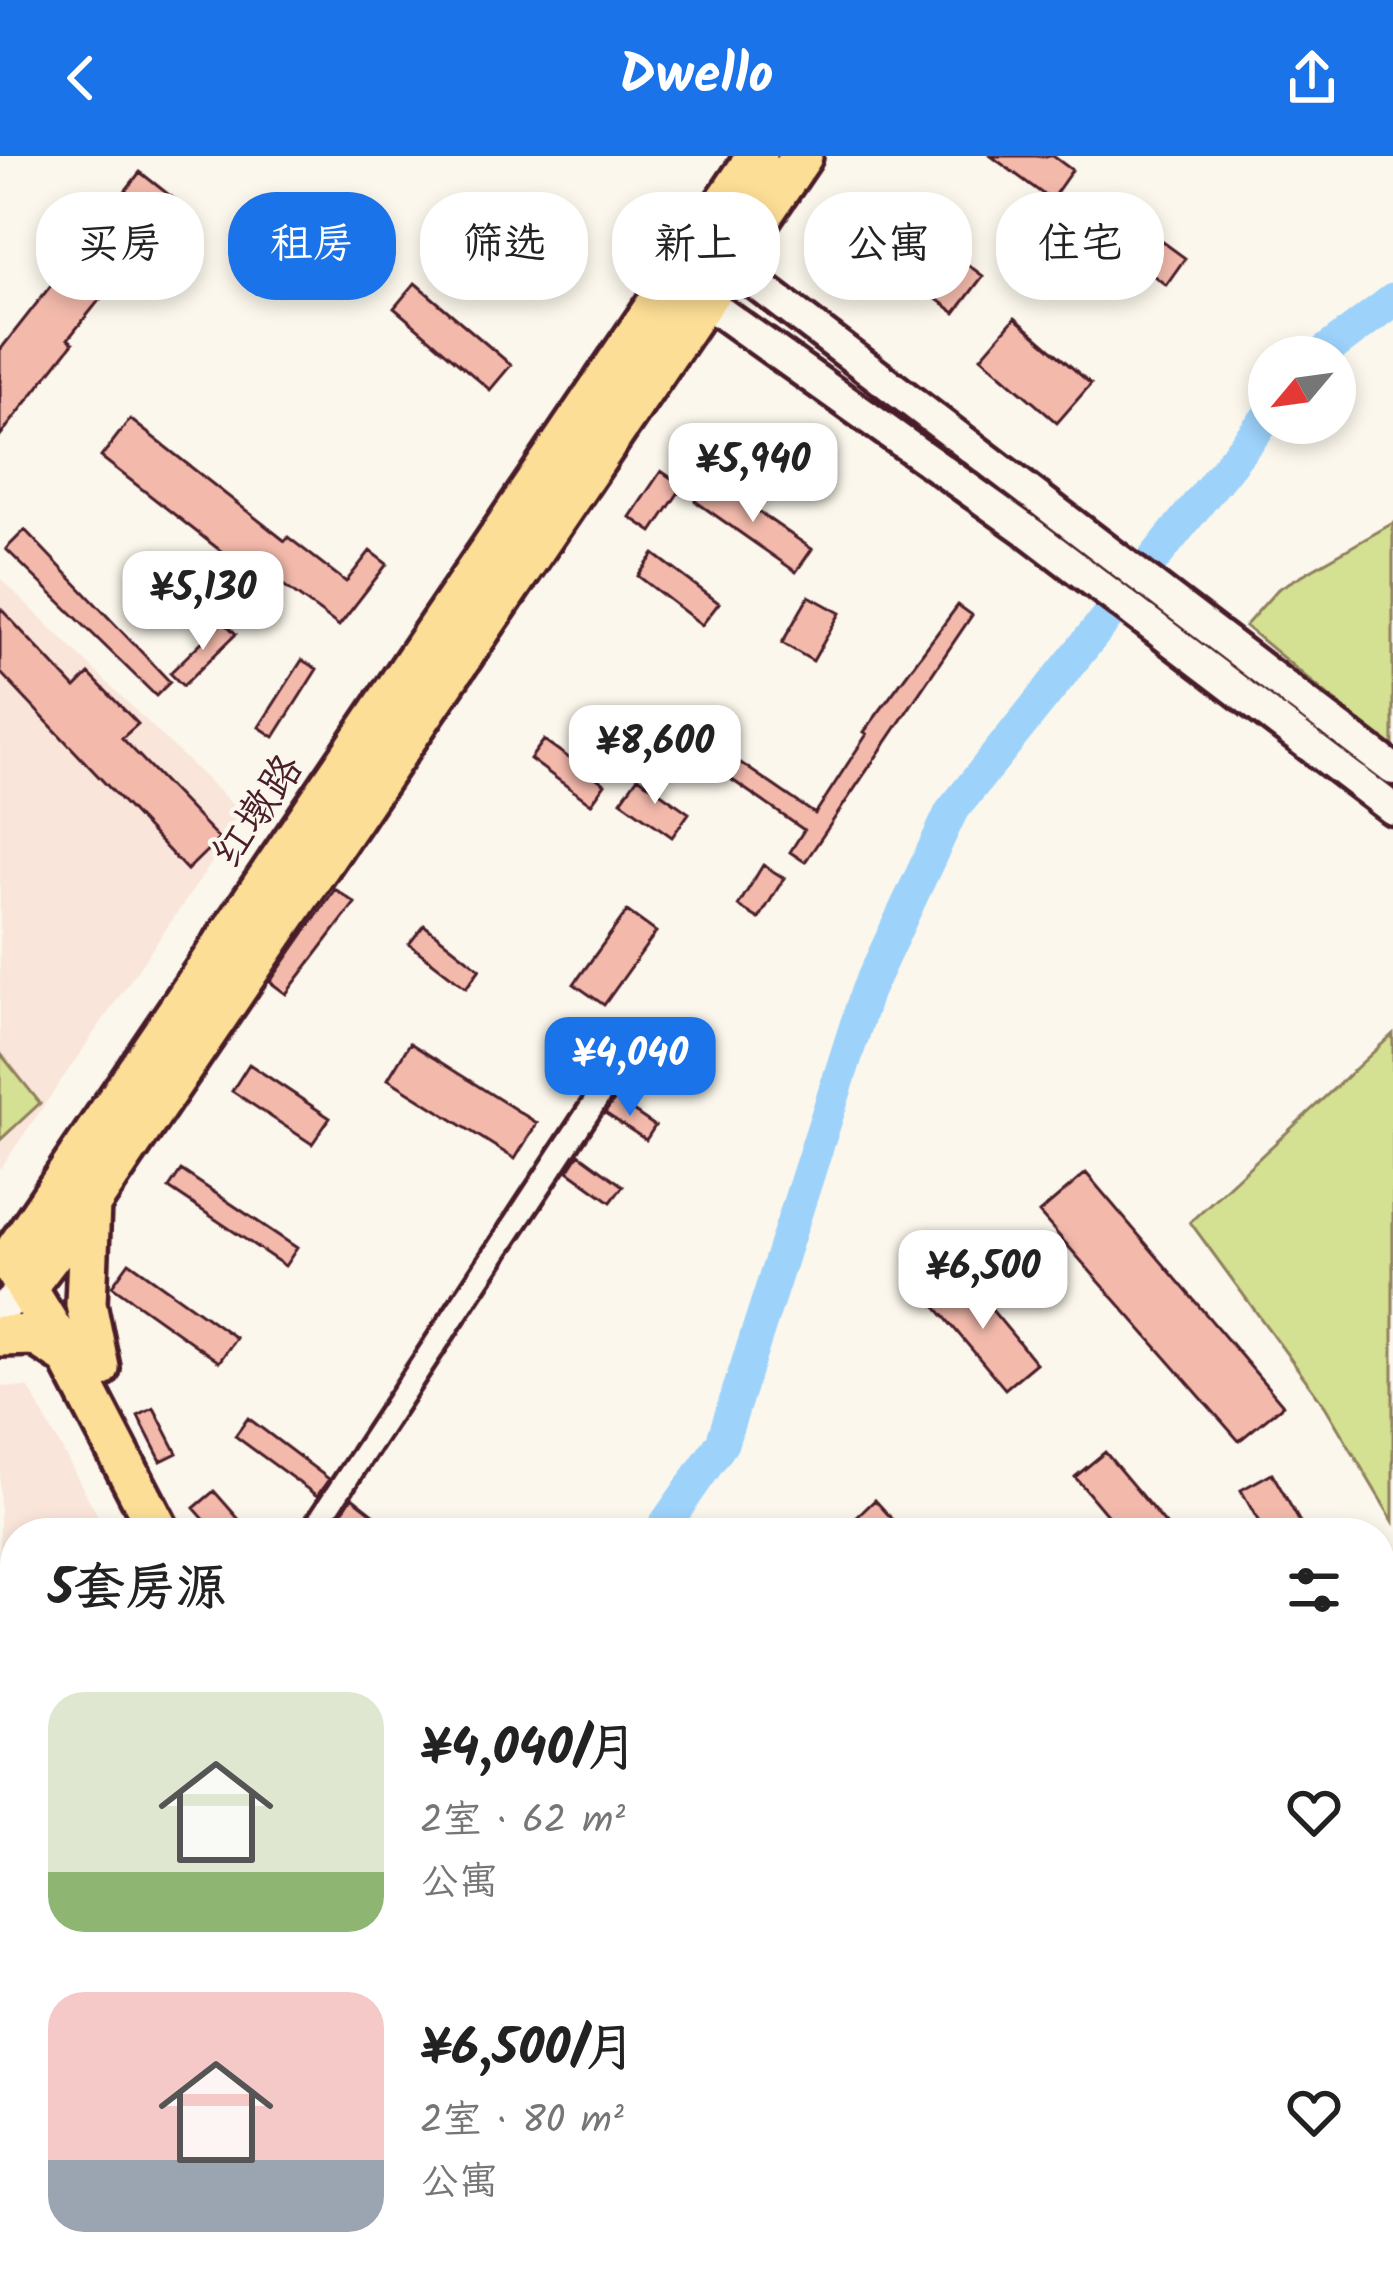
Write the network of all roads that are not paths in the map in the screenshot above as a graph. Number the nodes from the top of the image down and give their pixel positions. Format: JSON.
{"nodes":[{"id":1,"x":758,"y":156,"type":"edge"},
{"id":2,"x":802,"y":156,"type":"edge"},
{"id":3,"x":742,"y":192,"type":"edge"},
{"id":4,"x":770,"y":192,"type":"edge"},
{"id":5,"x":685,"y":300,"type":"edge"},
{"id":6,"x":685,"y":300,"type":"edge"},
{"id":7,"x":704,"y":300,"type":"edge"},
{"id":8,"x":779,"y":300,"type":"edge"},
{"id":9,"x":1393,"y":769,"type":"edge"},
{"id":10,"x":1393,"y":809,"type":"edge"},
{"id":11,"x":637,"y":1038,"type":"dead end"},
{"id":12,"x":90,"y":1204,"type":"junction"},
{"id":13,"x":17,"y":1272,"type":"edge"},
{"id":14,"x":0,"y":1336,"type":"edge"},
{"id":15,"x":83,"y":1362,"type":"junction"},
{"id":16,"x":153,"y":1518,"type":"edge"},
{"id":17,"x":176,"y":1518,"type":"edge"},
{"id":18,"x":321,"y":1518,"type":"edge"}],
"edges":[{"from":1,"to":3,"type":"highway","name":"红墩路"},
{"from":2,"to":4,"type":"highway","name":"红墩路"},
{"from":5,"to":12,"type":"highway","name":"红墩路"},
{"from":6,"to":13,"type":"highway","name":"红墩路"},
{"from":7,"to":10,"type":"main road"},
{"from":8,"to":9,"type":"main road"},
{"from":11,"to":18,"type":"street"},
{"from":12,"to":13,"type":"highway","name":"红墩路"},
{"from":12,"to":15,"type":"highway"},
{"from":13,"to":15,"type":"highway"},
{"from":14,"to":15,"type":"highway"},
{"from":15,"to":16,"type":"highway"},
{"from":15,"to":17,"type":"highway"}]}
